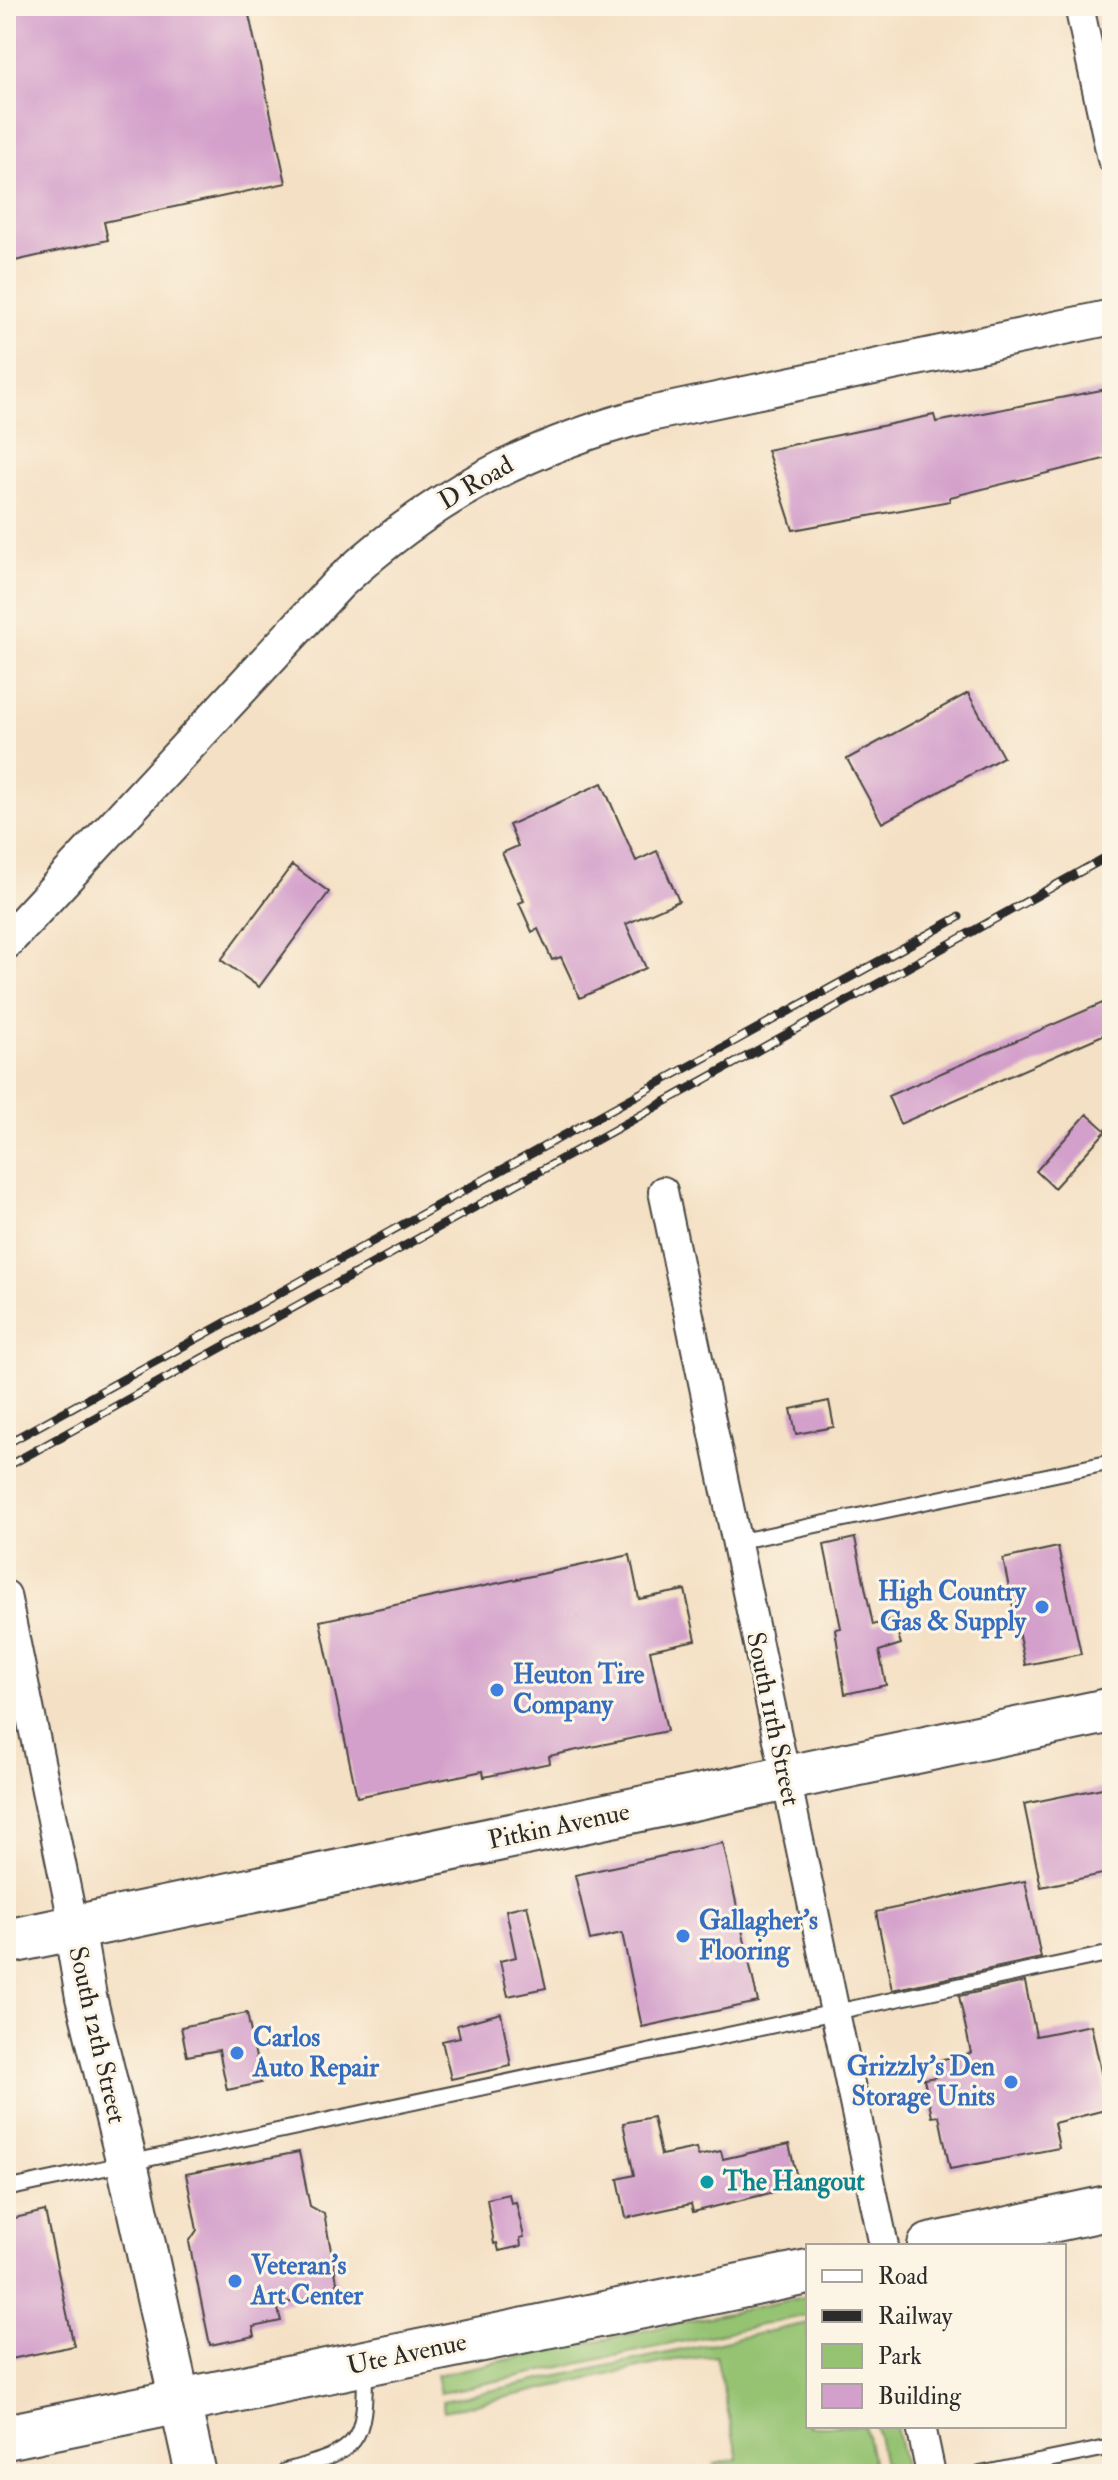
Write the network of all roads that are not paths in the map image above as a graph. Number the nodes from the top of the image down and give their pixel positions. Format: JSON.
{"nodes":[{"id":1,"x":1079,"y":6,"type":"edge"},
{"id":2,"x":1112,"y":159,"type":"edge"},
{"id":3,"x":1112,"y":317,"type":"edge"},
{"id":4,"x":6,"y":942,"type":"edge"},
{"id":5,"x":663,"y":1191,"type":"dead end"},
{"id":6,"x":1112,"y":1462,"type":"edge"},
{"id":7,"x":736,"y":1542,"type":"junction"},
{"id":8,"x":6,"y":1595,"type":"edge"},
{"id":9,"x":1112,"y":1710,"type":"edge"},
{"id":10,"x":785,"y":1779,"type":"junction"},
{"id":11,"x":74,"y":1927,"type":"junction"},
{"id":12,"x":6,"y":1942,"type":"edge"},
{"id":13,"x":1112,"y":1953,"type":"edge"},
{"id":14,"x":836,"y":2013,"type":"junction"},
{"id":15,"x":127,"y":2163,"type":"junction"},
{"id":16,"x":6,"y":2189,"type":"edge"},
{"id":17,"x":1112,"y":2207,"type":"edge"},
{"id":18,"x":884,"y":2244,"type":"edge"},
{"id":19,"x":939,"y":2244,"type":"edge"},
{"id":20,"x":806,"y":2272,"type":"edge"},
{"id":21,"x":365,"y":2362,"type":"junction"},
{"id":22,"x":180,"y":2400,"type":"junction"},
{"id":23,"x":921,"y":2428,"type":"edge"},
{"id":24,"x":6,"y":2437,"type":"edge"},
{"id":25,"x":1112,"y":2447,"type":"edge"},
{"id":26,"x":196,"y":2474,"type":"edge"},
{"id":27,"x":286,"y":2474,"type":"edge"},
{"id":28,"x":931,"y":2474,"type":"edge"},
{"id":29,"x":980,"y":2474,"type":"edge"}],
"edges":[{"from":1,"to":2,"type":"street"},
{"from":3,"to":4,"type":"street","name":"D Road"},
{"from":5,"to":7,"type":"street","name":"South 11th Street"},
{"from":6,"to":7,"type":"lane"},
{"from":7,"to":10,"type":"street","name":"South 11th Street"},
{"from":8,"to":11,"type":"street","name":"South 12th Street"},
{"from":9,"to":10,"type":"main road","name":"Pitkin Avenue"},
{"from":10,"to":11,"type":"main road","name":"Pitkin Avenue"},
{"from":10,"to":14,"type":"street","name":"South 11th Street"},
{"from":11,"to":12,"type":"main road","name":"Pitkin Avenue"},
{"from":11,"to":15,"type":"main road","name":"South 12th Street"},
{"from":13,"to":14,"type":"lane"},
{"from":14,"to":15,"type":"lane"},
{"from":14,"to":18,"type":"street","name":"South 11th Street"},
{"from":15,"to":16,"type":"lane"},
{"from":15,"to":22,"type":"main road","name":"South 12th Street"},
{"from":17,"to":19,"type":"main road"},
{"from":20,"to":21,"type":"main road","name":"Ute Avenue"},
{"from":21,"to":22,"type":"main road","name":"Ute Avenue"},
{"from":21,"to":27,"type":"lane"},
{"from":22,"to":24,"type":"main road","name":"Ute Avenue"},
{"from":22,"to":26,"type":"main road","name":"South 12th Street"},
{"from":23,"to":28,"type":"street"},
{"from":25,"to":29,"type":"lane"}]}
